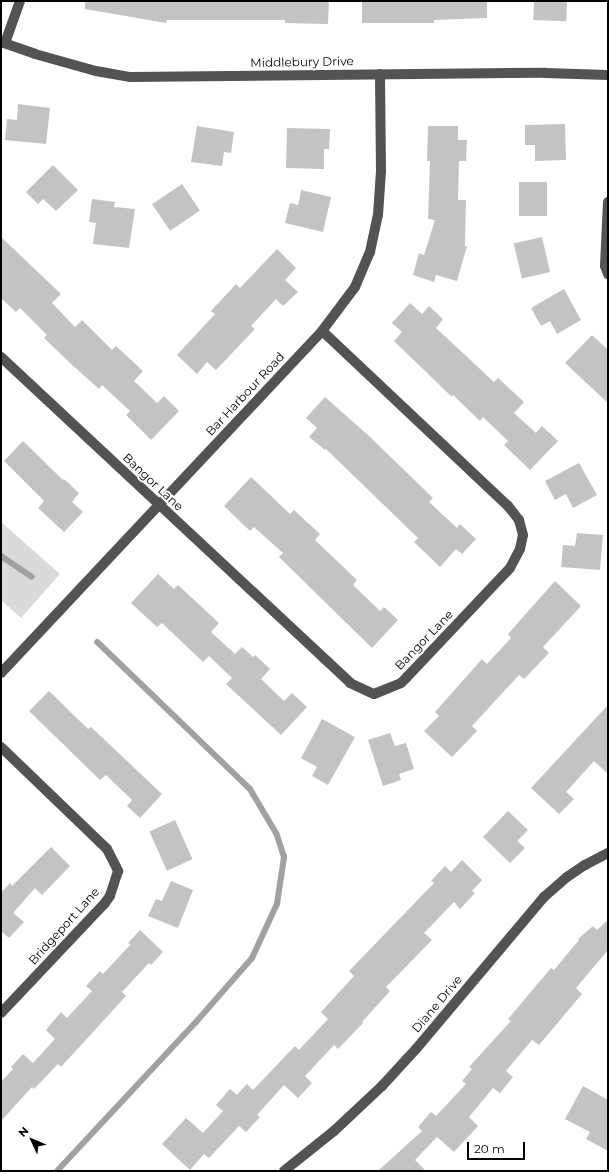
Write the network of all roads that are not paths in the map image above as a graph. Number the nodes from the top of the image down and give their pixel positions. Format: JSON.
{"nodes":[{"id":1,"x":20,"y":1,"type":"edge"},
{"id":2,"x":3,"y":42,"type":"edge"},
{"id":3,"x":380,"y":74,"type":"junction"},
{"id":4,"x":608,"y":75,"type":"edge"},
{"id":5,"x":608,"y":202,"type":"edge"},
{"id":6,"x":608,"y":274,"type":"edge"},
{"id":7,"x":322,"y":331,"type":"junction"},
{"id":8,"x":1,"y":357,"type":"edge"},
{"id":9,"x":159,"y":505,"type":"junction"},
{"id":10,"x":1,"y":673,"type":"edge"},
{"id":11,"x":1,"y":747,"type":"edge"},
{"id":12,"x":608,"y":853,"type":"edge"},
{"id":13,"x":1,"y":1013,"type":"edge"},
{"id":14,"x":284,"y":1171,"type":"edge"}],
"edges":[{"from":1,"to":2,"type":"street"},
{"from":2,"to":3,"type":"street","name":"Middlebury Drive"},
{"from":3,"to":4,"type":"street","name":"Middlebury Drive"},
{"from":3,"to":7,"type":"street","name":"Bar Harbour Road"},
{"from":5,"to":6,"type":"street"},
{"from":7,"to":9,"type":"street","name":"Bar Harbour Road"},
{"from":7,"to":9,"type":"street","name":"Bangor Lane"},
{"from":8,"to":9,"type":"street","name":"Bangor Lane"},
{"from":9,"to":10,"type":"street","name":"Bar Harbour Road"},
{"from":11,"to":13,"type":"street","name":"Bridgeport Lane"},
{"from":12,"to":14,"type":"street","name":"Diane Drive"}]}
